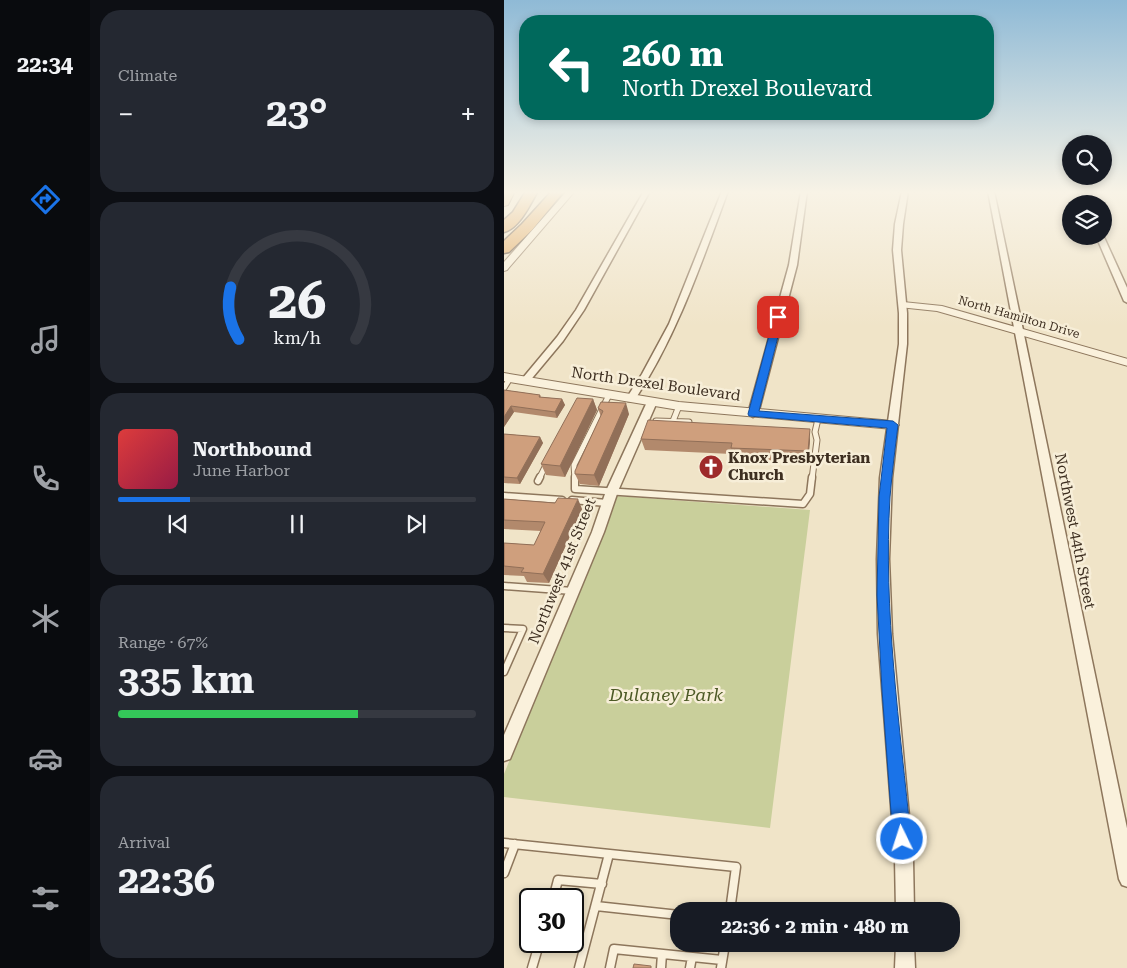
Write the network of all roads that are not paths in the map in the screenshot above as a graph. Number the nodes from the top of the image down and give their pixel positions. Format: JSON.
{"nodes":[{"id":1,"x":517,"y":236,"type":"edge"},
{"id":2,"x":533,"y":236,"type":"edge"},
{"id":3,"x":621,"y":236,"type":"edge"},
{"id":4,"x":709,"y":236,"type":"edge"},
{"id":5,"x":797,"y":236,"type":"edge"},
{"id":6,"x":898,"y":236,"type":"edge"},
{"id":7,"x":1000,"y":236,"type":"edge"},
{"id":8,"x":1104,"y":245,"type":"edge"},
{"id":9,"x":504,"y":249,"type":"edge"},
{"id":10,"x":504,"y":268,"type":"edge"},
{"id":11,"x":1115,"y":273,"type":"junction"},
{"id":12,"x":1127,"y":273,"type":"edge"},
{"id":13,"x":1127,"y":301,"type":"edge"},
{"id":14,"x":903,"y":305,"type":"junction"},
{"id":15,"x":1019,"y":332,"type":"junction"},
{"id":16,"x":1127,"y":363,"type":"edge"},
{"id":17,"x":506,"y":381,"type":"edge"},
{"id":18,"x":525,"y":381,"type":"junction"},
{"id":19,"x":609,"y":395,"type":"junction"},
{"id":20,"x":631,"y":399,"type":"junction"},
{"id":21,"x":652,"y":402,"type":"junction"},
{"id":22,"x":679,"y":406,"type":"junction"},
{"id":23,"x":753,"y":414,"type":"junction"},
{"id":24,"x":818,"y":419,"type":"junction"},
{"id":25,"x":642,"y":420,"type":"junction"},
{"id":26,"x":673,"y":421,"type":"junction"},
{"id":27,"x":692,"y":422,"type":"edge"},
{"id":28,"x":893,"y":425,"type":"junction"},
{"id":29,"x":806,"y":431,"type":"edge"},
{"id":30,"x":816,"y":432,"type":"junction"},
{"id":31,"x":551,"y":457,"type":"edge"},
{"id":32,"x":538,"y":481,"type":"dead end"},
{"id":33,"x":504,"y":496,"type":"edge"},
{"id":34,"x":609,"y":497,"type":"junction"},
{"id":35,"x":504,"y":586,"type":"edge"},
{"id":36,"x":573,"y":592,"type":"junction"},
{"id":37,"x":504,"y":628,"type":"edge"},
{"id":38,"x":504,"y":672,"type":"edge"},
{"id":39,"x":504,"y":753,"type":"edge"},
{"id":40,"x":504,"y":843,"type":"edge"},
{"id":41,"x":515,"y":844,"type":"junction"},
{"id":42,"x":609,"y":854,"type":"junction"},
{"id":43,"x":504,"y":874,"type":"edge"},
{"id":44,"x":1127,"y":878,"type":"edge"},
{"id":45,"x":602,"y":884,"type":"junction"},
{"id":46,"x":556,"y":888,"type":"edge"},
{"id":47,"x":731,"y":902,"type":"edge"},
{"id":48,"x":905,"y":902,"type":"edge"},
{"id":49,"x":596,"y":906,"type":"junction"},
{"id":50,"x":670,"y":914,"type":"edge"},
{"id":51,"x":905,"y":952,"type":"edge"},
{"id":52,"x":536,"y":953,"type":"edge"},
{"id":53,"x":662,"y":954,"type":"junction"},
{"id":54,"x":692,"y":957,"type":"junction"},
{"id":55,"x":721,"y":964,"type":"edge"},
{"id":56,"x":532,"y":968,"type":"edge"},
{"id":57,"x":579,"y":968,"type":"edge"},
{"id":58,"x":610,"y":968,"type":"edge"},
{"id":59,"x":660,"y":968,"type":"edge"},
{"id":60,"x":690,"y":968,"type":"edge"},
{"id":61,"x":905,"y":968,"type":"edge"}],
"edges":[{"from":1,"to":9,"type":"highway"},
{"from":2,"to":10,"type":"street"},
{"from":3,"to":18,"type":"street"},
{"from":4,"to":20,"type":"street"},
{"from":5,"to":23,"type":"street"},
{"from":6,"to":14,"type":"street"},
{"from":7,"to":15,"type":"street","name":"Northwest 44th Street"},
{"from":8,"to":11,"type":"street"},
{"from":11,"to":12,"type":"street"},
{"from":11,"to":13,"type":"street"},
{"from":14,"to":15,"type":"street","name":"North Hamilton Drive"},
{"from":14,"to":28,"type":"street"},
{"from":15,"to":16,"type":"street","name":"North Hamilton Drive"},
{"from":15,"to":44,"type":"street","name":"Northwest 44th Street"},
{"from":17,"to":18,"type":"street","name":"North Drexel Boulevard"},
{"from":18,"to":19,"type":"street","name":"North Drexel Boulevard"},
{"from":19,"to":20,"type":"street","name":"North Drexel Boulevard"},
{"from":19,"to":34,"type":"lane"},
{"from":20,"to":21,"type":"street","name":"North Drexel Boulevard"},
{"from":21,"to":22,"type":"street","name":"North Drexel Boulevard"},
{"from":21,"to":25,"type":"street","name":"Northwest 41st Street"},
{"from":22,"to":23,"type":"street","name":"North Drexel Boulevard"},
{"from":22,"to":26,"type":"lane"},
{"from":23,"to":24,"type":"street","name":"North Drexel Boulevard"},
{"from":24,"to":28,"type":"street","name":"North Drexel Boulevard"},
{"from":24,"to":30,"type":"lane"},
{"from":25,"to":26,"type":"lane"},
{"from":25,"to":34,"type":"street","name":"Northwest 41st Street"},
{"from":26,"to":27,"type":"lane"},
{"from":28,"to":48,"type":"street"},
{"from":29,"to":30,"type":"lane"},
{"from":30,"to":34,"type":"lane"},
{"from":31,"to":32,"type":"lane"},
{"from":33,"to":34,"type":"lane"},
{"from":34,"to":36,"type":"street","name":"Northwest 41st Street"},
{"from":35,"to":36,"type":"lane"},
{"from":36,"to":39,"type":"street","name":"Northwest 41st Street"},
{"from":37,"to":38,"type":"lane"},
{"from":40,"to":41,"type":"lane"},
{"from":41,"to":42,"type":"lane"},
{"from":41,"to":43,"type":"lane"},
{"from":42,"to":45,"type":"lane"},
{"from":42,"to":47,"type":"lane"},
{"from":45,"to":46,"type":"lane"},
{"from":45,"to":49,"type":"lane"},
{"from":49,"to":50,"type":"lane"},
{"from":49,"to":57,"type":"lane"},
{"from":51,"to":61,"type":"street"},
{"from":52,"to":56,"type":"lane"},
{"from":53,"to":54,"type":"lane"},
{"from":53,"to":58,"type":"lane"},
{"from":53,"to":59,"type":"lane"},
{"from":54,"to":55,"type":"lane"},
{"from":54,"to":60,"type":"lane"}]}
